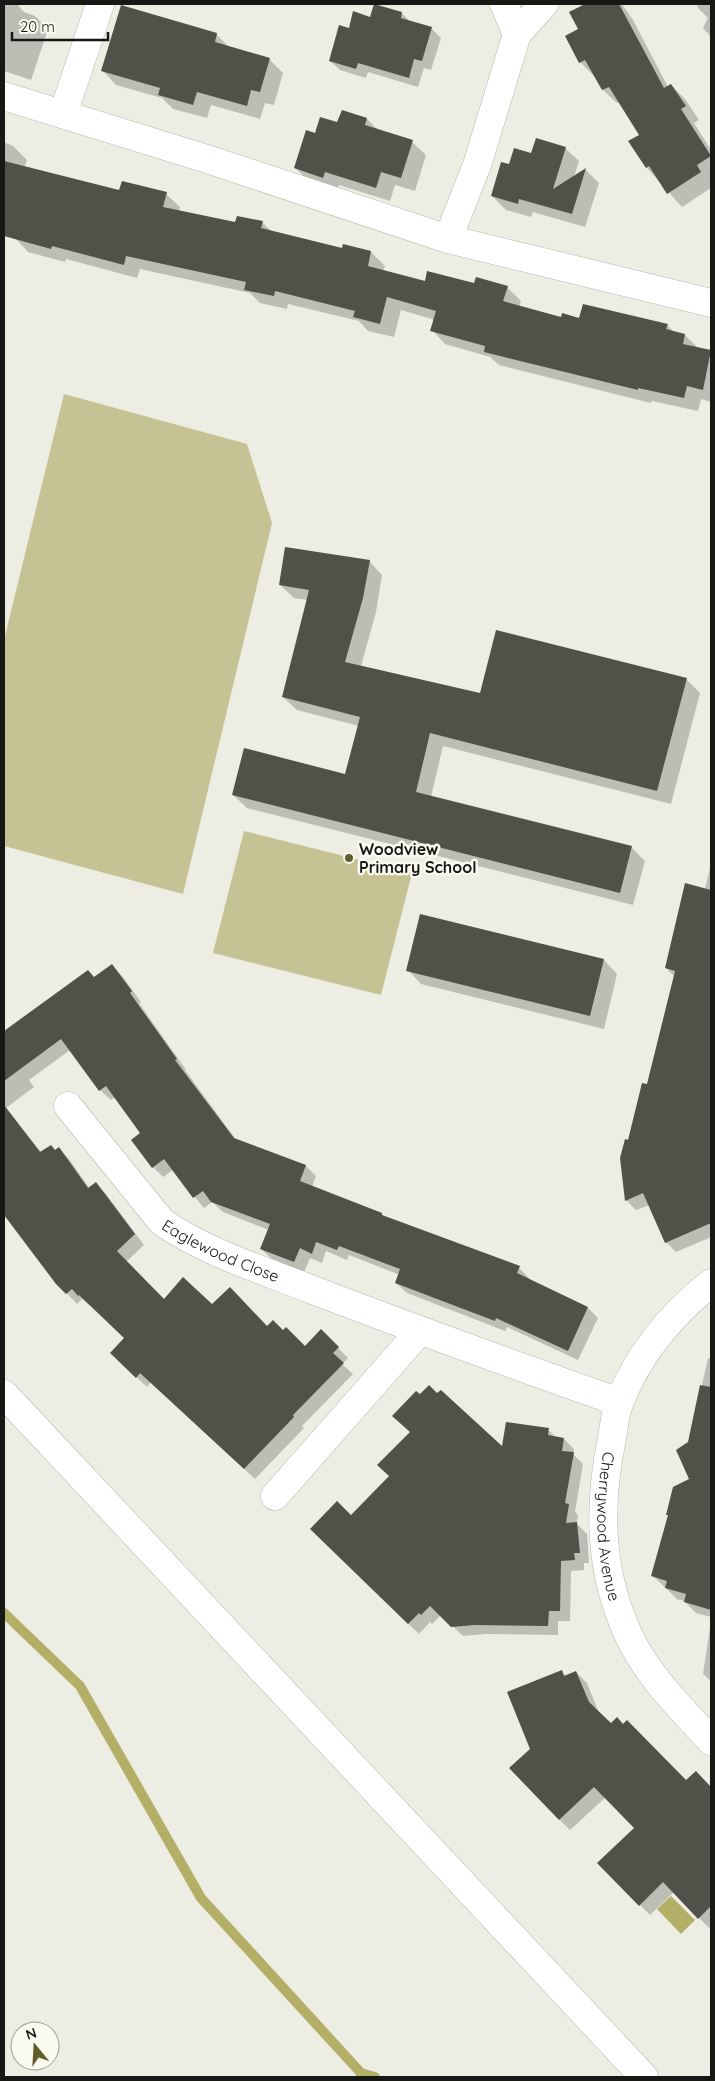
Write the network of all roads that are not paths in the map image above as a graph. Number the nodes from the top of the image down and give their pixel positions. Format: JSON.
{"nodes":[{"id":1,"x":100,"y":4,"type":"edge"},
{"id":2,"x":504,"y":4,"type":"edge"},
{"id":3,"x":544,"y":4,"type":"edge"},
{"id":4,"x":517,"y":34,"type":"junction"},
{"id":5,"x":4,"y":96,"type":"edge"},
{"id":6,"x":63,"y":114,"type":"junction"},
{"id":7,"x":448,"y":239,"type":"junction"},
{"id":8,"x":711,"y":303,"type":"edge"},
{"id":9,"x":68,"y":1106,"type":"dead end"},
{"id":10,"x":711,"y":1282,"type":"edge"},
{"id":11,"x":420,"y":1332,"type":"junction"},
{"id":12,"x":4,"y":1394,"type":"edge"},
{"id":13,"x":619,"y":1402,"type":"junction"},
{"id":14,"x":275,"y":1496,"type":"dead end"},
{"id":15,"x":711,"y":1741,"type":"edge"},
{"id":16,"x":644,"y":2077,"type":"edge"}],
"edges":[{"from":1,"to":6,"type":"street"},
{"from":2,"to":4,"type":"street"},
{"from":3,"to":4,"type":"street"},
{"from":4,"to":7,"type":"street"},
{"from":5,"to":6,"type":"street"},
{"from":6,"to":7,"type":"street"},
{"from":7,"to":8,"type":"street"},
{"from":9,"to":11,"type":"street","name":"Eaglewood Close"},
{"from":10,"to":13,"type":"street","name":"Cherrywood Avenue"},
{"from":11,"to":13,"type":"street","name":"Eaglewood Close"},
{"from":11,"to":14,"type":"street"},
{"from":12,"to":16,"type":"street"},
{"from":13,"to":15,"type":"street","name":"Cherrywood Avenue"}]}
